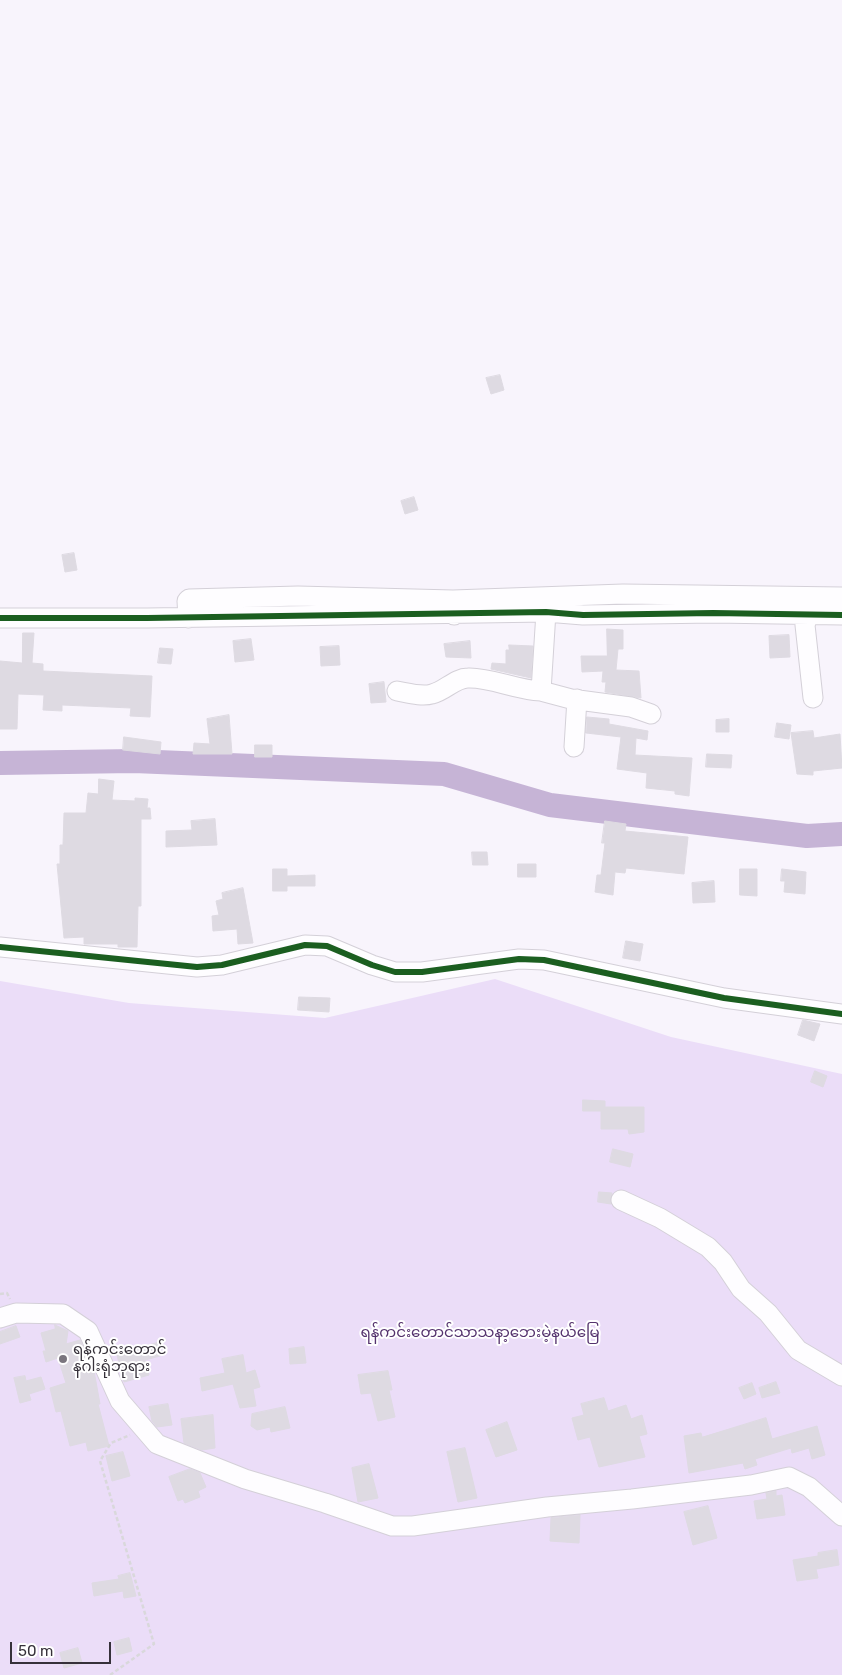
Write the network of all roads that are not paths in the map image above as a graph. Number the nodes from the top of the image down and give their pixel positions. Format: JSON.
{"nodes":[{"id":1,"x":842,"y":597,"type":"edge"},
{"id":2,"x":571,"y":606,"type":"junction"},
{"id":3,"x":454,"y":608,"type":"junction"},
{"id":4,"x":546,"y":612,"type":"junction"},
{"id":5,"x":813,"y":614,"type":"junction"},
{"id":6,"x":842,"y":615,"type":"edge"},
{"id":7,"x":0,"y":618,"type":"edge"},
{"id":8,"x":398,"y":691,"type":"dead end"},
{"id":9,"x":541,"y":691,"type":"junction"},
{"id":10,"x":813,"y":698,"type":"dead end"},
{"id":11,"x":577,"y":699,"type":"junction"},
{"id":12,"x":651,"y":714,"type":"dead end"},
{"id":13,"x":574,"y":747,"type":"dead end"},
{"id":14,"x":0,"y":947,"type":"edge"},
{"id":15,"x":842,"y":1014,"type":"edge"},
{"id":16,"x":621,"y":1200,"type":"dead end"},
{"id":17,"x":0,"y":1318,"type":"edge"},
{"id":18,"x":842,"y":1376,"type":"edge"},
{"id":19,"x":842,"y":1516,"type":"edge"}],
"edges":[{"from":1,"to":2,"type":"street"},
{"from":2,"to":3,"type":"street"},
{"from":2,"to":4,"type":"street"},
{"from":2,"to":5,"type":"street"},
{"from":3,"to":4,"type":"street"},
{"from":3,"to":7,"type":"street"},
{"from":4,"to":9,"type":"street"},
{"from":5,"to":6,"type":"street"},
{"from":5,"to":10,"type":"street"},
{"from":8,"to":9,"type":"street"},
{"from":9,"to":11,"type":"street"},
{"from":11,"to":12,"type":"street"},
{"from":11,"to":13,"type":"street"},
{"from":14,"to":15,"type":"street"},
{"from":16,"to":18,"type":"street"},
{"from":17,"to":19,"type":"street"}]}
